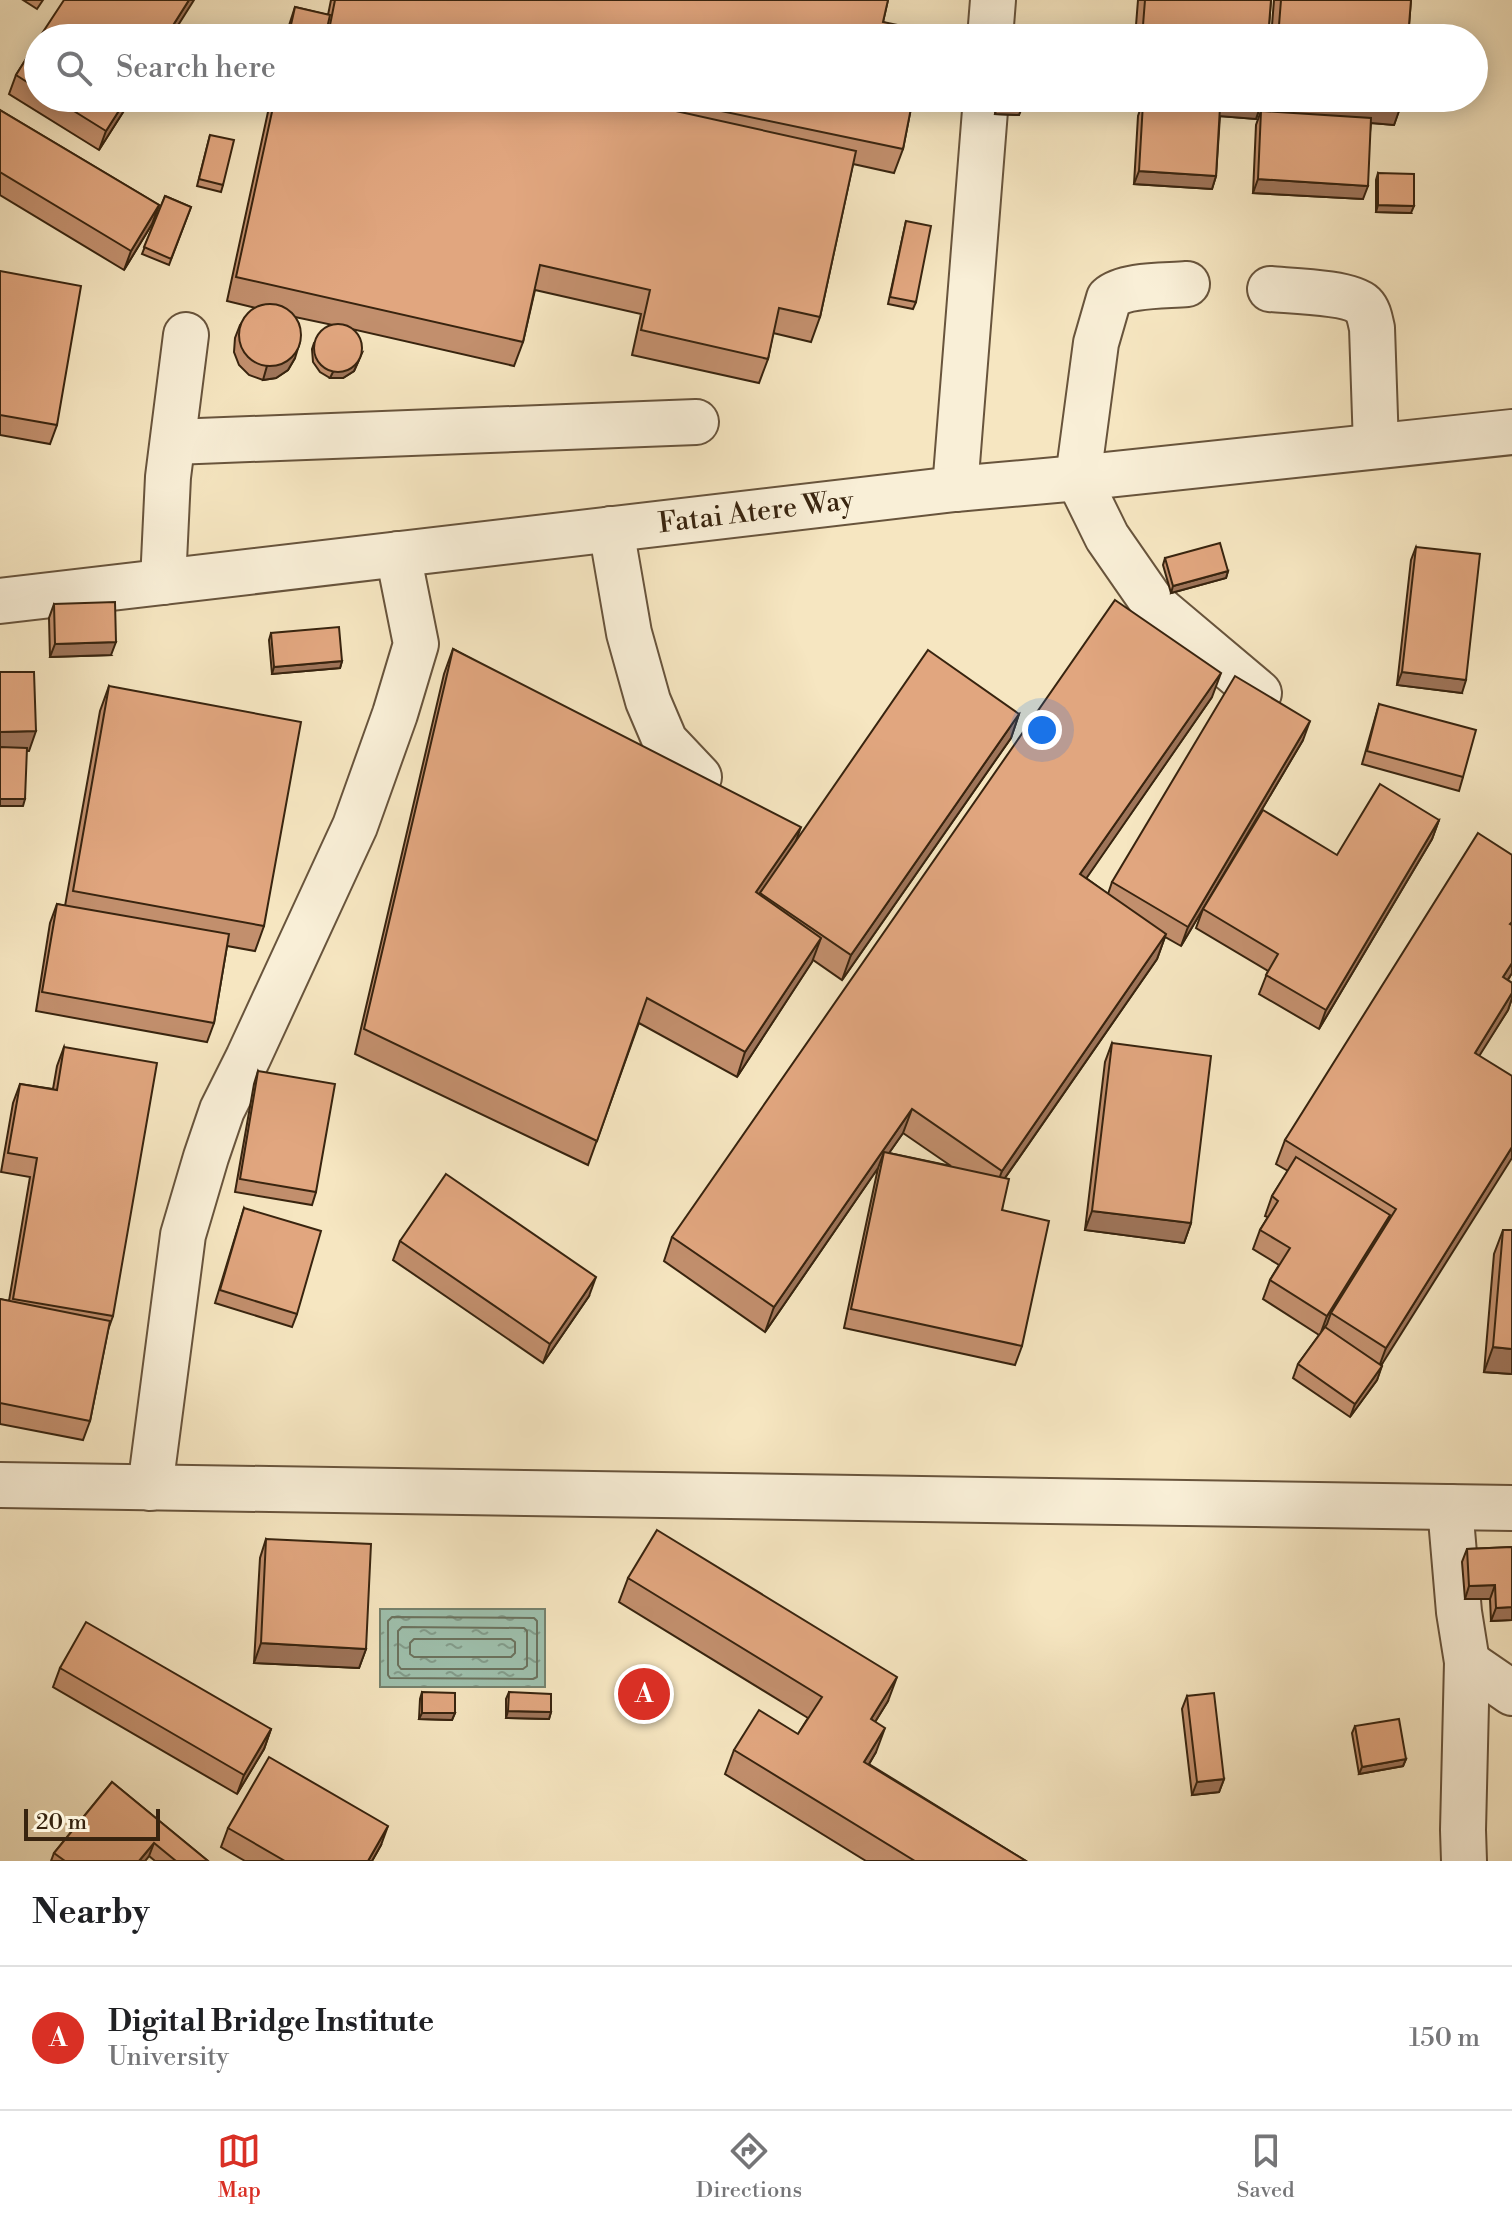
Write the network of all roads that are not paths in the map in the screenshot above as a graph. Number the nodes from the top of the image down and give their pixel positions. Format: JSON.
{"nodes":[{"id":1,"x":993,"y":0,"type":"edge"},
{"id":2,"x":991,"y":24,"type":"edge"},
{"id":3,"x":985,"y":112,"type":"edge"},
{"id":4,"x":1187,"y":284,"type":"dead end"},
{"id":5,"x":1270,"y":289,"type":"dead end"},
{"id":6,"x":186,"y":335,"type":"dead end"},
{"id":7,"x":696,"y":422,"type":"dead end"},
{"id":8,"x":1512,"y":431,"type":"edge"},
{"id":9,"x":173,"y":442,"type":"junction"},
{"id":10,"x":1376,"y":446,"type":"junction"},
{"id":11,"x":1078,"y":478,"type":"junction"},
{"id":12,"x":955,"y":489,"type":"junction"},
{"id":13,"x":611,"y":529,"type":"junction"},
{"id":14,"x":398,"y":554,"type":"junction"},
{"id":15,"x":163,"y":582,"type":"junction"},
{"id":16,"x":0,"y":601,"type":"edge"},
{"id":17,"x":1259,"y":693,"type":"edge"},
{"id":18,"x":699,"y":777,"type":"edge"},
{"id":19,"x":0,"y":1485,"type":"edge"},
{"id":20,"x":150,"y":1488,"type":"junction"},
{"id":21,"x":1450,"y":1507,"type":"junction"},
{"id":22,"x":1512,"y":1508,"type":"edge"},
{"id":23,"x":1467,"y":1662,"type":"junction"},
{"id":24,"x":1512,"y":1693,"type":"edge"},
{"id":25,"x":1464,"y":1861,"type":"edge"}],
"edges":[{"from":1,"to":2,"type":"street"},
{"from":3,"to":12,"type":"street"},
{"from":4,"to":11,"type":"street"},
{"from":5,"to":10,"type":"street"},
{"from":6,"to":9,"type":"street"},
{"from":7,"to":9,"type":"street"},
{"from":8,"to":10,"type":"street","name":"Fatai Atere Way"},
{"from":9,"to":15,"type":"street"},
{"from":10,"to":11,"type":"street","name":"Fatai Atere Way"},
{"from":11,"to":12,"type":"street","name":"Fatai Atere Way"},
{"from":11,"to":17,"type":"street"},
{"from":12,"to":13,"type":"street","name":"Fatai Atere Way"},
{"from":13,"to":14,"type":"street","name":"Fatai Atere Way"},
{"from":13,"to":18,"type":"street"},
{"from":14,"to":15,"type":"street","name":"Fatai Atere Way"},
{"from":14,"to":20,"type":"street"},
{"from":15,"to":16,"type":"street","name":"Fatai Atere Way"},
{"from":19,"to":20,"type":"street"},
{"from":20,"to":21,"type":"street"},
{"from":21,"to":22,"type":"street"},
{"from":21,"to":23,"type":"street"},
{"from":23,"to":24,"type":"street"},
{"from":23,"to":25,"type":"street"}]}
